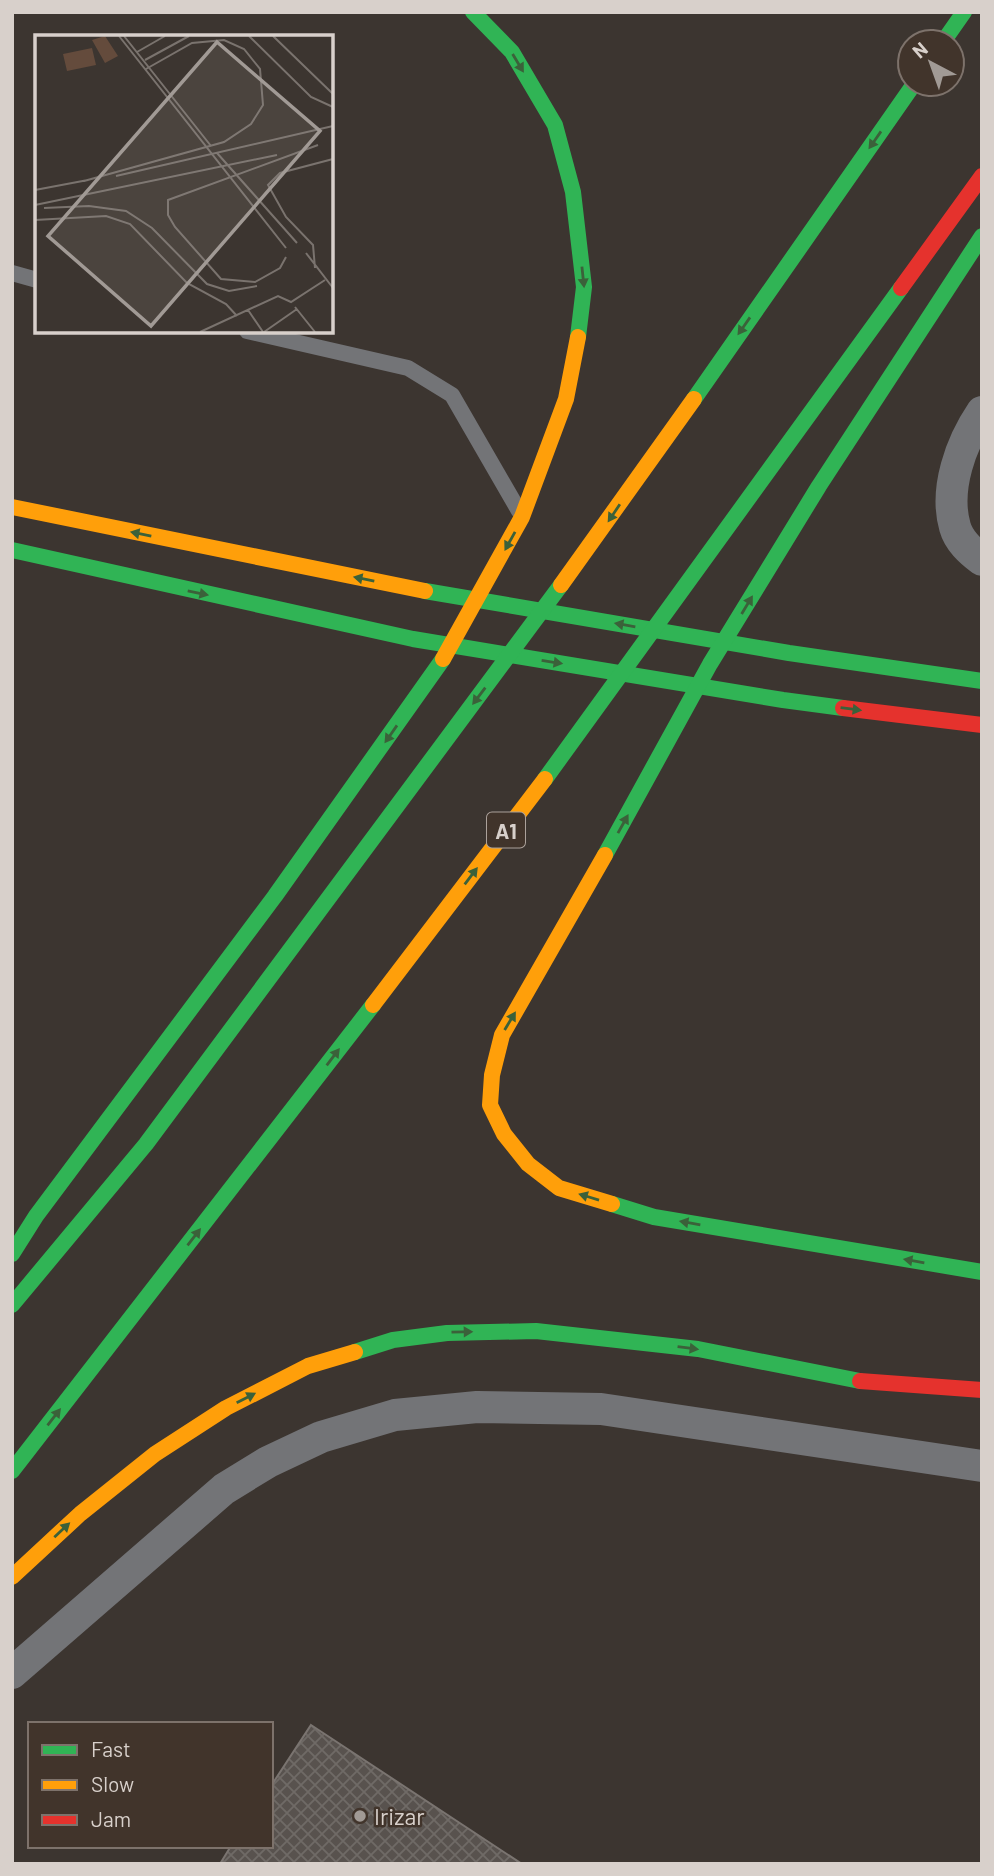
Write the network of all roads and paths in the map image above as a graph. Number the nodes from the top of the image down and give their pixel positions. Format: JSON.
{"nodes":[{"id":1,"x":473,"y":12,"type":"edge"},
{"id":2,"x":964,"y":12,"type":"edge"},
{"id":3,"x":953,"y":28,"type":"edge"},
{"id":4,"x":904,"y":98,"type":"edge"},
{"id":5,"x":982,"y":176,"type":"edge"},
{"id":6,"x":982,"y":236,"type":"edge"},
{"id":7,"x":12,"y":273,"type":"edge"},
{"id":8,"x":35,"y":279,"type":"edge"},
{"id":9,"x":251,"y":332,"type":"edge"},
{"id":10,"x":982,"y":412,"type":"edge"},
{"id":11,"x":12,"y":508,"type":"edge"},
{"id":12,"x":522,"y":517,"type":"junction"},
{"id":13,"x":12,"y":550,"type":"edge"},
{"id":14,"x":982,"y":560,"type":"edge"},
{"id":15,"x":982,"y":681,"type":"edge"},
{"id":16,"x":982,"y":726,"type":"edge"},
{"id":17,"x":12,"y":1254,"type":"edge"},
{"id":18,"x":982,"y":1272,"type":"edge"},
{"id":19,"x":12,"y":1305,"type":"edge"},
{"id":20,"x":982,"y":1390,"type":"edge"},
{"id":21,"x":982,"y":1466,"type":"edge"},
{"id":22,"x":12,"y":1471,"type":"edge"},
{"id":23,"x":12,"y":1577,"type":"edge"},
{"id":24,"x":12,"y":1672,"type":"edge"}],
"edges":[{"from":1,"to":12,"type":"main road","one_way":true},
{"from":2,"to":3,"type":"main road"},
{"from":4,"to":19,"type":"main road","one_way":true},
{"from":22,"to":5,"type":"main road","number":"A1","one_way":true},
{"from":18,"to":6,"type":"main road","one_way":true},
{"from":7,"to":8,"type":"lane"},
{"from":9,"to":12,"type":"lane"},
{"from":10,"to":14,"type":"street"},
{"from":15,"to":11,"type":"main road","one_way":true},
{"from":12,"to":17,"type":"main road","one_way":true},
{"from":13,"to":16,"type":"main road","one_way":true},
{"from":23,"to":20,"type":"main road","one_way":true},
{"from":21,"to":24,"type":"street"}]}
